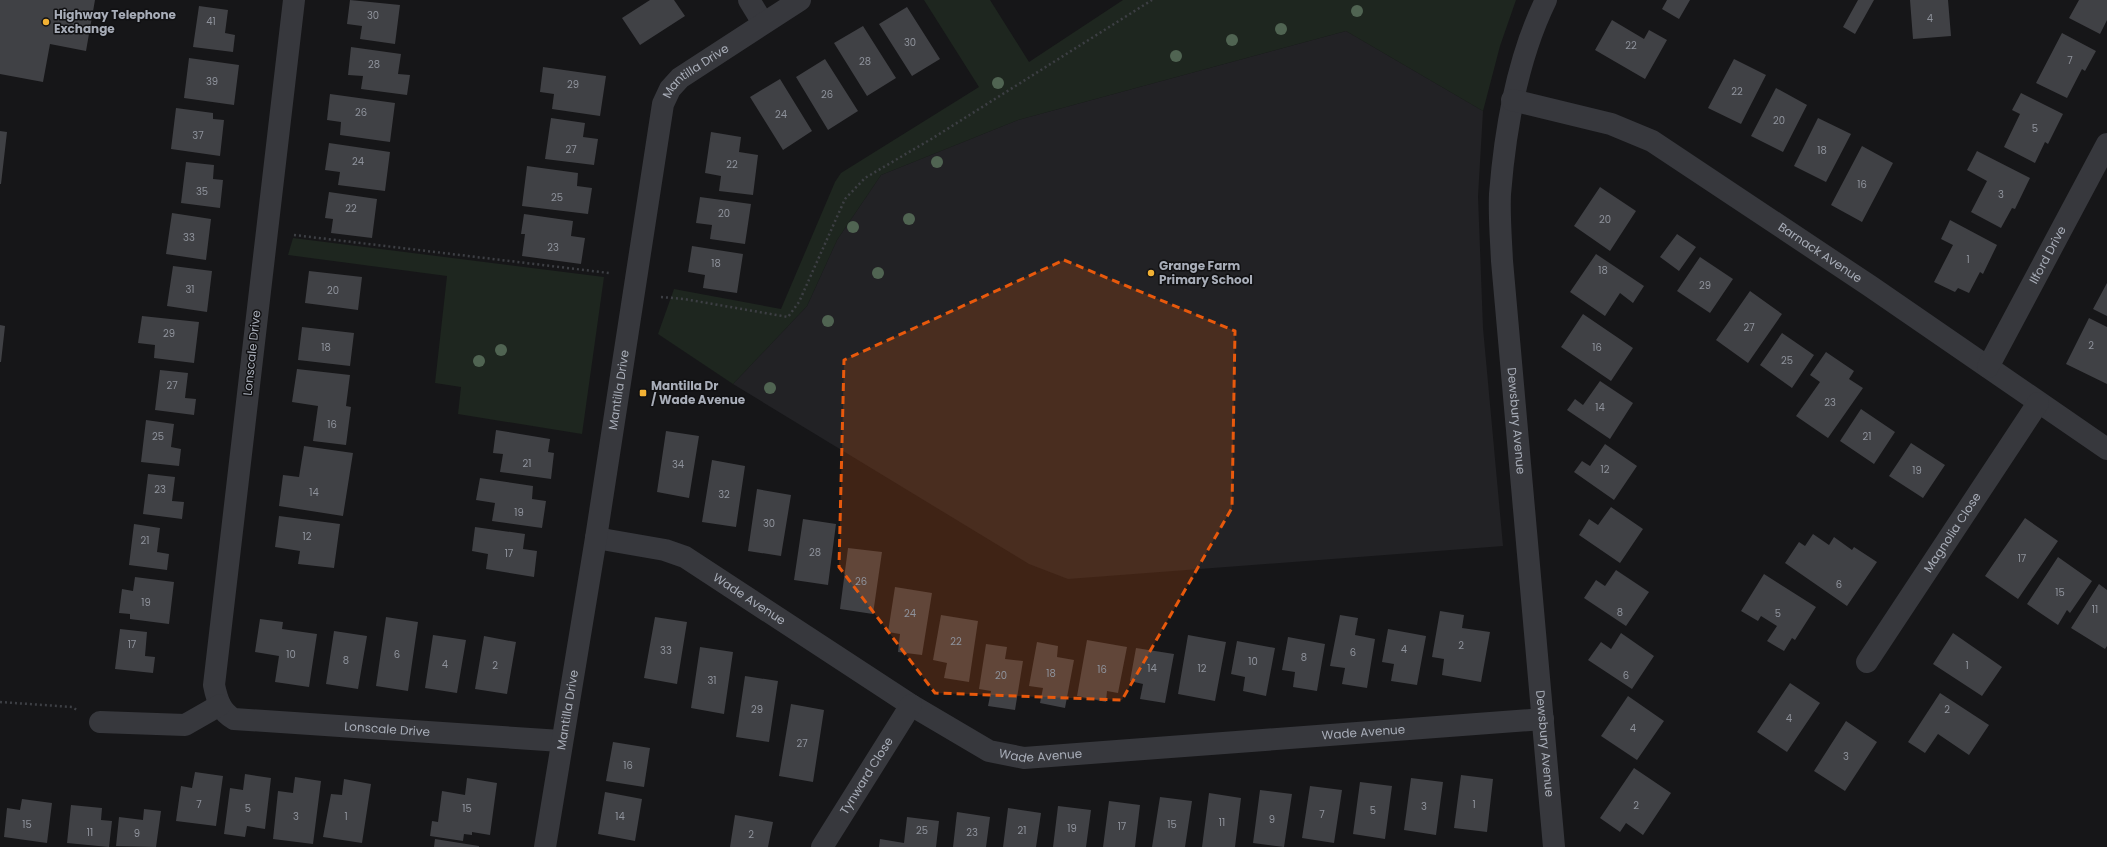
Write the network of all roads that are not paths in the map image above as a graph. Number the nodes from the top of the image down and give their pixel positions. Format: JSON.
{"nodes":[{"id":1,"x":294,"y":0,"type":"edge"},
{"id":2,"x":749,"y":0,"type":"edge"},
{"id":3,"x":800,"y":0,"type":"edge"},
{"id":4,"x":1546,"y":0,"type":"edge"},
{"id":5,"x":763,"y":23,"type":"junction"},
{"id":6,"x":1512,"y":100,"type":"junction"},
{"id":7,"x":2107,"y":144,"type":"edge"},
{"id":8,"x":1988,"y":366,"type":"junction"},
{"id":9,"x":2038,"y":403,"type":"junction"},
{"id":10,"x":2107,"y":449,"type":"edge"},
{"id":11,"x":596,"y":538,"type":"junction"},
{"id":12,"x":1867,"y":662,"type":"dead end"},
{"id":13,"x":220,"y":705,"type":"junction"},
{"id":14,"x":911,"y":705,"type":"junction"},
{"id":15,"x":1542,"y":719,"type":"junction"},
{"id":16,"x":100,"y":722,"type":"road end"},
{"id":17,"x":561,"y":741,"type":"junction"},
{"id":18,"x":545,"y":847,"type":"edge"},
{"id":19,"x":822,"y":847,"type":"edge"},
{"id":20,"x":1554,"y":847,"type":"edge"}],
"edges":[{"from":1,"to":13,"type":"street","name":"Lonscale Drive"},
{"from":2,"to":5,"type":"street"},
{"from":3,"to":5,"type":"street","name":"Mantilla Drive"},
{"from":4,"to":6,"type":"street","name":"Dewsbury Avenue"},
{"from":5,"to":11,"type":"street","name":"Mantilla Drive"},
{"from":6,"to":8,"type":"street","name":"Barnack Avenue"},
{"from":6,"to":15,"type":"street","name":"Dewsbury Avenue"},
{"from":7,"to":8,"type":"street","name":"Ilford Drive"},
{"from":8,"to":9,"type":"street","name":"Barnack Avenue"},
{"from":9,"to":10,"type":"street","name":"Barnack Avenue"},
{"from":9,"to":12,"type":"street","name":"Magnolia Close"},
{"from":11,"to":14,"type":"street","name":"Wade Avenue"},
{"from":11,"to":17,"type":"street","name":"Mantilla Drive"},
{"from":13,"to":16,"type":"street"},
{"from":13,"to":17,"type":"street","name":"Lonscale Drive"},
{"from":14,"to":15,"type":"street","name":"Wade Avenue"},
{"from":14,"to":19,"type":"street","name":"Tynward Close"},
{"from":15,"to":20,"type":"street","name":"Dewsbury Avenue"},
{"from":17,"to":18,"type":"street","name":"Mantilla Drive"}]}
